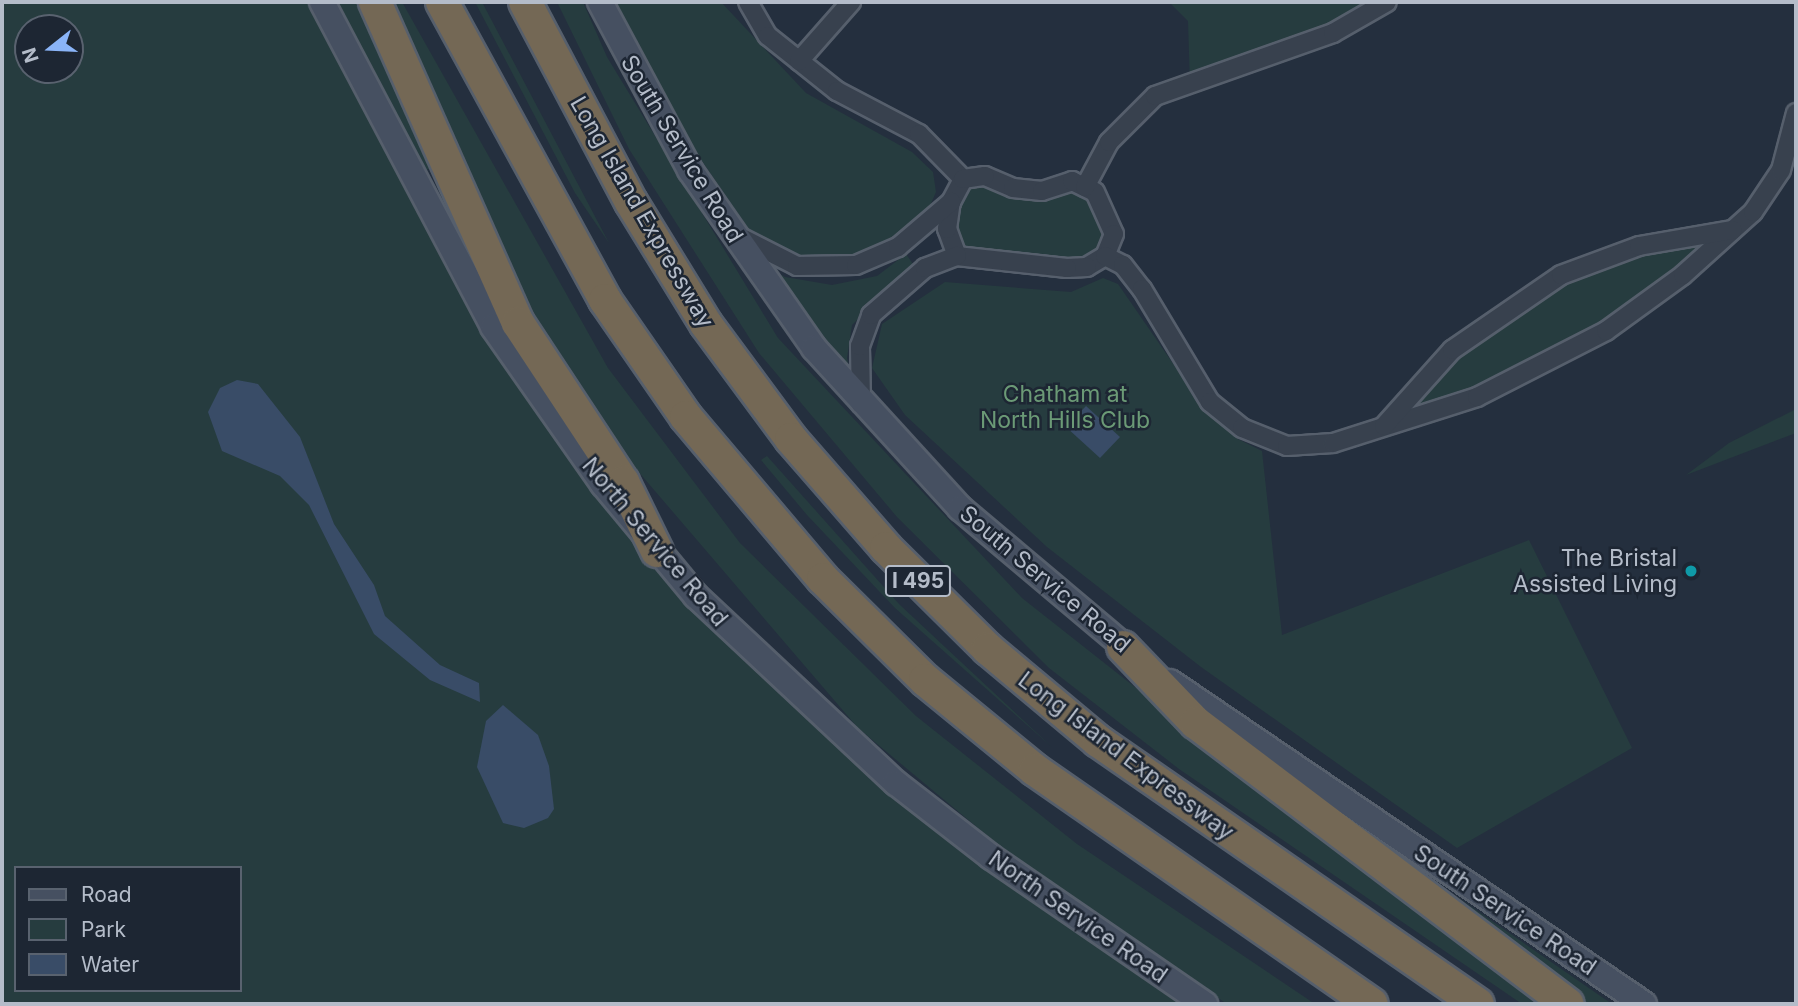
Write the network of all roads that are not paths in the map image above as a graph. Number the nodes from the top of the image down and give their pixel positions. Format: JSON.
{"nodes":[{"id":1,"x":322,"y":2,"type":"edge"},
{"id":2,"x":375,"y":2,"type":"edge"},
{"id":3,"x":442,"y":2,"type":"edge"},
{"id":4,"x":525,"y":2,"type":"edge"},
{"id":5,"x":600,"y":2,"type":"edge"},
{"id":6,"x":748,"y":2,"type":"edge"},
{"id":7,"x":851,"y":2,"type":"edge"},
{"id":8,"x":1387,"y":2,"type":"edge"},
{"id":9,"x":799,"y":61,"type":"junction"},
{"id":10,"x":1796,"y":113,"type":"edge"},
{"id":11,"x":1791,"y":153,"type":"edge"},
{"id":12,"x":963,"y":179,"type":"junction"},
{"id":13,"x":1085,"y":187,"type":"junction"},
{"id":14,"x":951,"y":202,"type":"junction"},
{"id":15,"x":1733,"y":230,"type":"junction"},
{"id":16,"x":729,"y":231,"type":"junction"},
{"id":17,"x":957,"y":256,"type":"junction"},
{"id":18,"x":1105,"y":256,"type":"junction"},
{"id":19,"x":861,"y":404,"type":"junction"},
{"id":20,"x":1384,"y":427,"type":"junction"},
{"id":21,"x":657,"y":551,"type":"junction"},
{"id":22,"x":1123,"y":647,"type":"junction"},
{"id":23,"x":1205,"y":1004,"type":"edge"},
{"id":24,"x":1372,"y":1004,"type":"edge"},
{"id":25,"x":1478,"y":1004,"type":"edge"},
{"id":26,"x":1568,"y":1004,"type":"edge"},
{"id":27,"x":1644,"y":1004,"type":"edge"}],
"edges":[{"from":1,"to":21,"type":"main road","name":"North Service Road"},
{"from":2,"to":21,"type":"highway"},
{"from":3,"to":24,"type":"highway","number":"I 495"},
{"from":4,"to":25,"type":"highway","name":"Long Island Expressway","number":"I 495"},
{"from":5,"to":16,"type":"main road","name":"South Service Road"},
{"from":6,"to":9,"type":"street"},
{"from":7,"to":9,"type":"street"},
{"from":8,"to":13,"type":"street"},
{"from":9,"to":12,"type":"street"},
{"from":10,"to":11,"type":"street"},
{"from":11,"to":15,"type":"street"},
{"from":12,"to":13,"type":"street"},
{"from":12,"to":14,"type":"street"},
{"from":13,"to":18,"type":"street"},
{"from":14,"to":16,"type":"street"},
{"from":14,"to":17,"type":"street"},
{"from":15,"to":20,"type":"street"},
{"from":15,"to":20,"type":"street"},
{"from":16,"to":19,"type":"main road","name":"South Service Road"},
{"from":17,"to":18,"type":"street"},
{"from":17,"to":19,"type":"street"},
{"from":18,"to":20,"type":"street"},
{"from":19,"to":22,"type":"main road","name":"South Service Road"},
{"from":21,"to":23,"type":"main road","name":"North Service Road"},
{"from":22,"to":26,"type":"highway"},
{"from":22,"to":27,"type":"main road","name":"South Service Road"}]}
